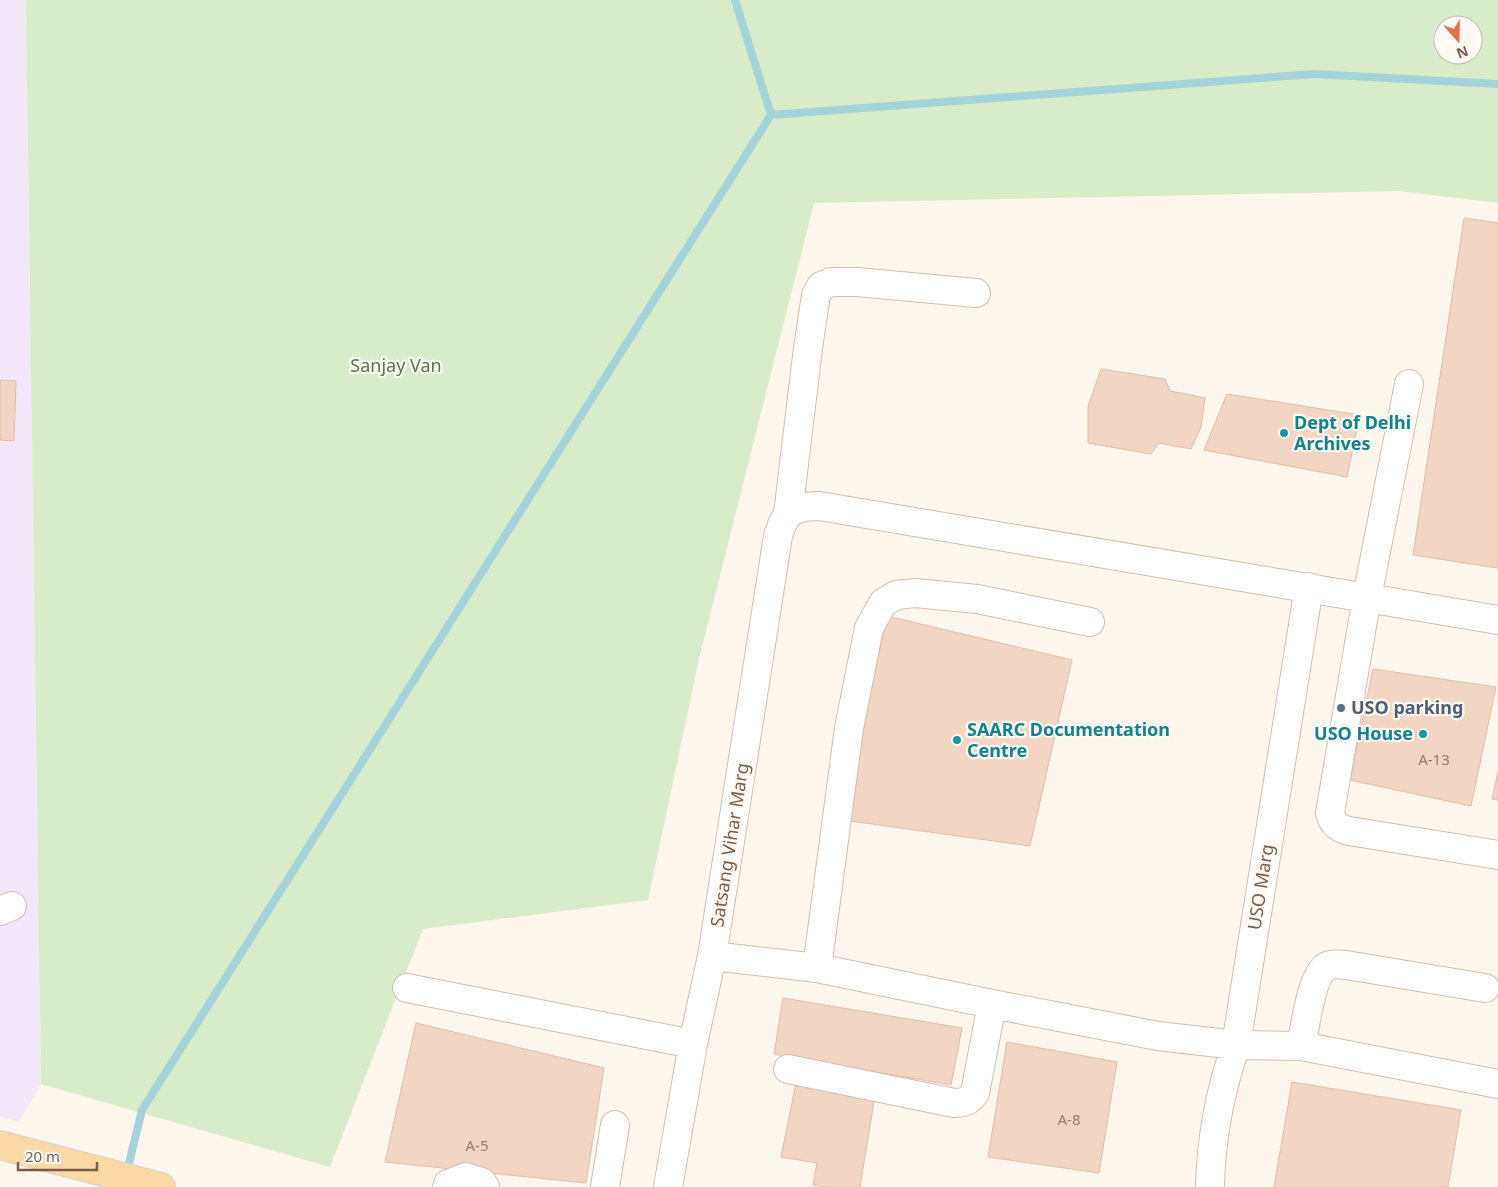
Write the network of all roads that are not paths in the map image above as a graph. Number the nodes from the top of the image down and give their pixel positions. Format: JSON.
{"nodes":[{"id":1,"x":976,"y":293,"type":"dead end"},
{"id":2,"x":1409,"y":384,"type":"dead end"},
{"id":3,"x":793,"y":511,"type":"junction"},
{"id":4,"x":1309,"y":587,"type":"junction"},
{"id":5,"x":1367,"y":597,"type":"junction"},
{"id":6,"x":1498,"y":620,"type":"edge"},
{"id":7,"x":1090,"y":622,"type":"dead end"},
{"id":8,"x":1498,"y":854,"type":"edge"},
{"id":9,"x":712,"y":956,"type":"junction"},
{"id":10,"x":817,"y":968,"type":"junction"},
{"id":11,"x":407,"y":988,"type":"dead end"},
{"id":12,"x":1485,"y":988,"type":"dead end"},
{"id":13,"x":992,"y":1004,"type":"junction"},
{"id":14,"x":693,"y":1044,"type":"junction"},
{"id":15,"x":1236,"y":1045,"type":"junction"},
{"id":16,"x":1301,"y":1046,"type":"junction"},
{"id":17,"x":788,"y":1069,"type":"dead end"},
{"id":18,"x":1498,"y":1084,"type":"edge"},
{"id":19,"x":614,"y":1126,"type":"dead end"},
{"id":20,"x":0,"y":1145,"type":"edge"},
{"id":21,"x":161,"y":1187,"type":"edge"},
{"id":22,"x":447,"y":1187,"type":"edge"},
{"id":23,"x":485,"y":1187,"type":"edge"},
{"id":24,"x":605,"y":1187,"type":"edge"},
{"id":25,"x":668,"y":1187,"type":"edge"},
{"id":26,"x":1210,"y":1187,"type":"edge"}],
"edges":[{"from":1,"to":3,"type":"street","name":"Satsang Vihar Marg"},
{"from":2,"to":5,"type":"street"},
{"from":3,"to":4,"type":"street"},
{"from":3,"to":9,"type":"street","name":"Satsang Vihar Marg"},
{"from":4,"to":5,"type":"street"},
{"from":4,"to":15,"type":"street","name":"USO Marg"},
{"from":5,"to":6,"type":"street"},
{"from":5,"to":8,"type":"street"},
{"from":7,"to":10,"type":"street"},
{"from":9,"to":10,"type":"street"},
{"from":9,"to":14,"type":"street","name":"Satsang Vihar Marg"},
{"from":10,"to":13,"type":"street"},
{"from":11,"to":14,"type":"street"},
{"from":12,"to":16,"type":"street"},
{"from":13,"to":15,"type":"street"},
{"from":13,"to":17,"type":"street"},
{"from":14,"to":25,"type":"street","name":"Satsang Vihar Marg"},
{"from":15,"to":16,"type":"street"},
{"from":15,"to":26,"type":"street","name":"USO Marg"},
{"from":16,"to":18,"type":"street"},
{"from":19,"to":24,"type":"street"},
{"from":20,"to":21,"type":"main road"},
{"from":22,"to":23,"type":"street"}]}
